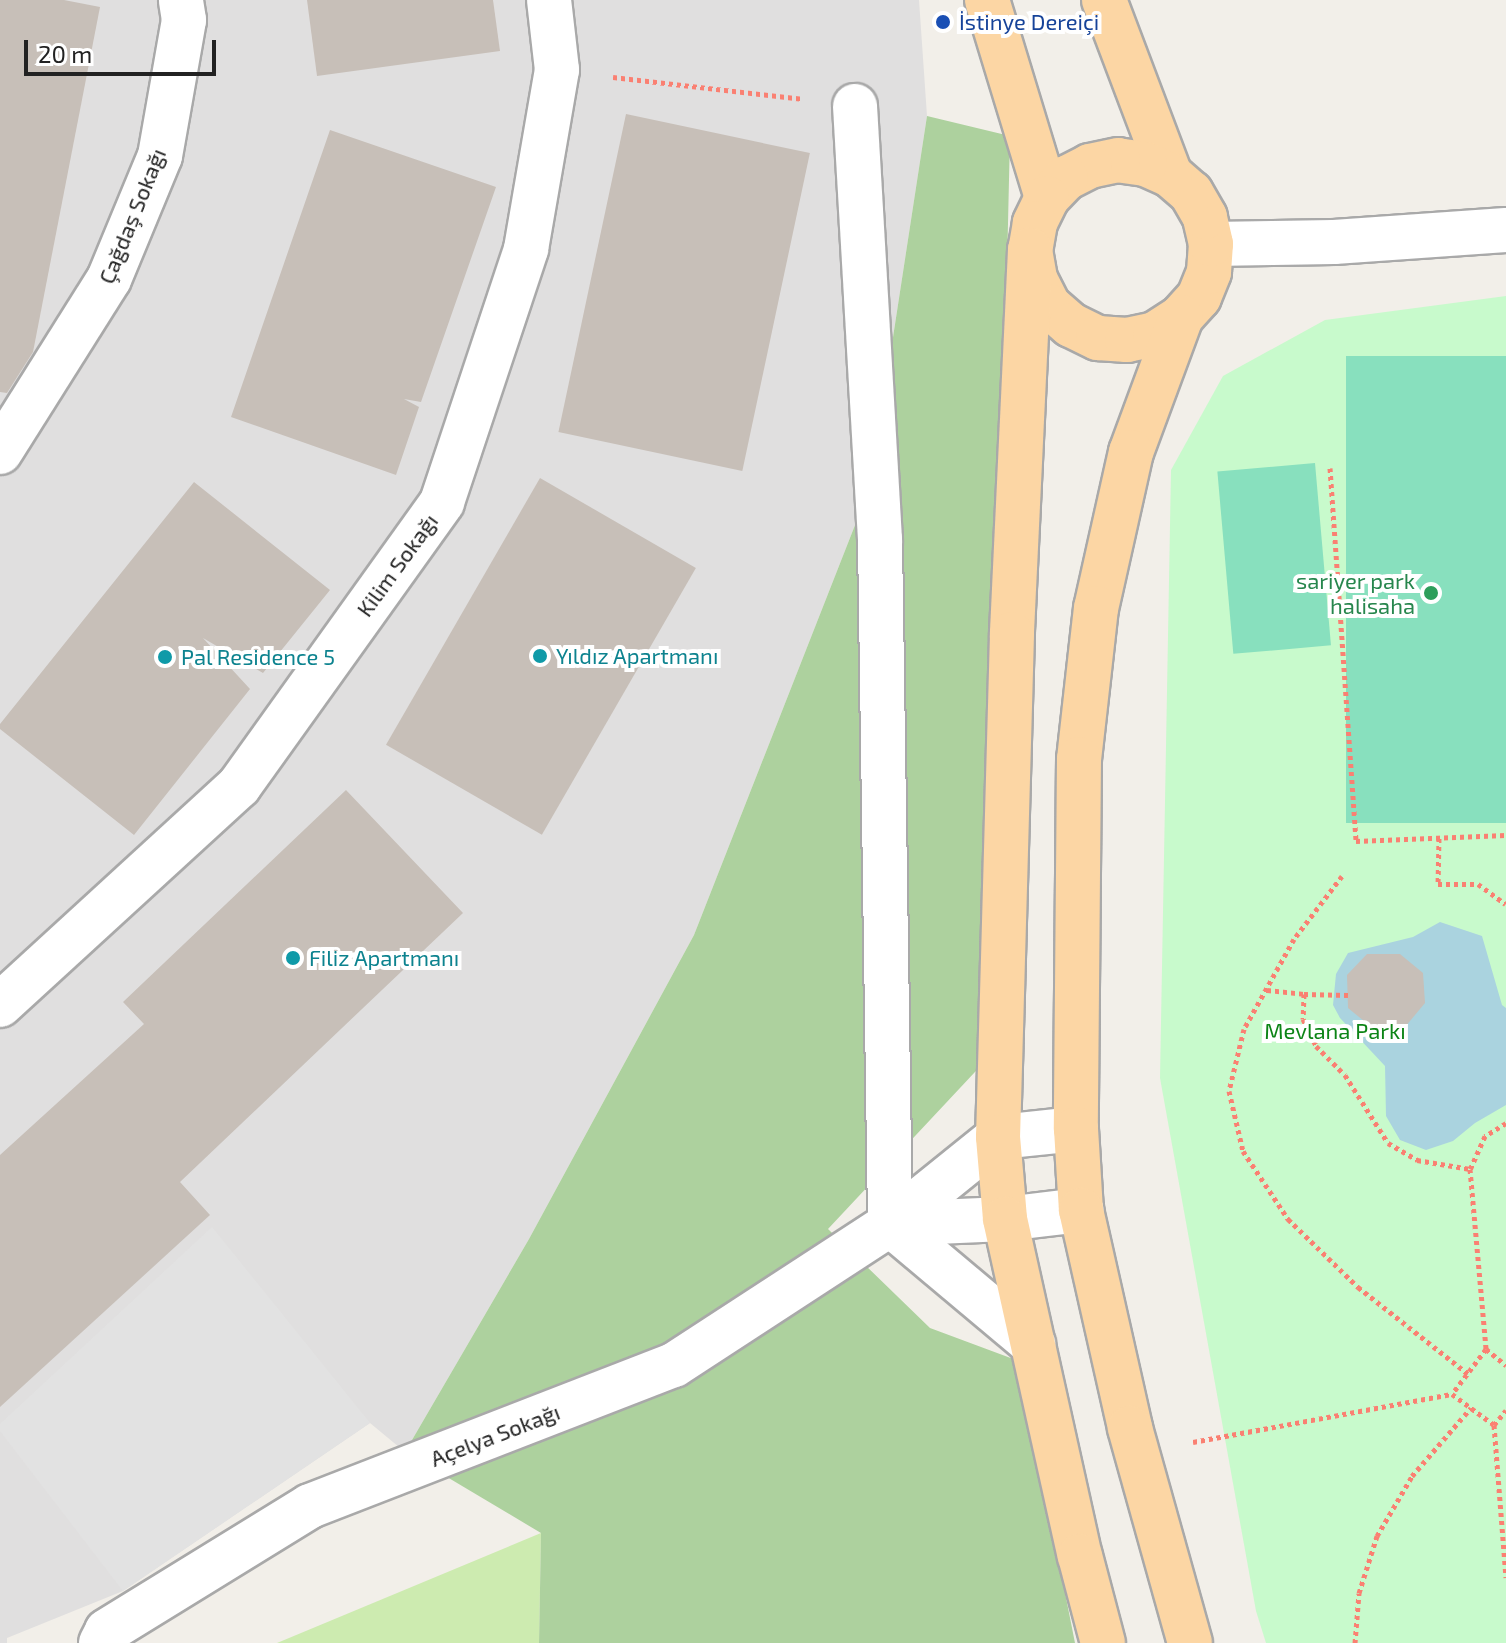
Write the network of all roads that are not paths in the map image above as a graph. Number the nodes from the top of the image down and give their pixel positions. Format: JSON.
{"nodes":[{"id":1,"x":181,"y":0,"type":"edge"},
{"id":2,"x":549,"y":0,"type":"edge"},
{"id":3,"x":987,"y":0,"type":"edge"},
{"id":4,"x":1104,"y":0,"type":"edge"},
{"id":5,"x":855,"y":106,"type":"road end"},
{"id":6,"x":1170,"y":175,"type":"junction"},
{"id":7,"x":1047,"y":198,"type":"junction"},
{"id":8,"x":1506,"y":230,"type":"edge"},
{"id":9,"x":1211,"y":244,"type":"junction"},
{"id":10,"x":1030,"y":250,"type":"junction"},
{"id":11,"x":1181,"y":317,"type":"junction"},
{"id":12,"x":0,"y":452,"type":"edge"},
{"id":13,"x":0,"y":1005,"type":"edge"},
{"id":14,"x":1076,"y":1129,"type":"junction"},
{"id":15,"x":998,"y":1137,"type":"junction"},
{"id":16,"x":1081,"y":1210,"type":"junction"},
{"id":17,"x":1005,"y":1219,"type":"junction"},
{"id":18,"x":890,"y":1224,"type":"junction"},
{"id":19,"x":1033,"y":1344,"type":"junction"},
{"id":20,"x":101,"y":1643,"type":"edge"},
{"id":21,"x":1103,"y":1643,"type":"edge"},
{"id":22,"x":1190,"y":1643,"type":"edge"}],
"edges":[{"from":1,"to":12,"type":"street","name":"Çağdaş Sokağı"},
{"from":2,"to":13,"type":"street","name":"Kilim Sokağı"},
{"from":3,"to":7,"type":"main road"},
{"from":4,"to":6,"type":"main road"},
{"from":5,"to":18,"type":"street"},
{"from":6,"to":7,"type":"main road"},
{"from":6,"to":9,"type":"main road"},
{"from":7,"to":10,"type":"main road"},
{"from":8,"to":9,"type":"street"},
{"from":9,"to":11,"type":"main road"},
{"from":10,"to":11,"type":"main road"},
{"from":10,"to":15,"type":"main road"},
{"from":11,"to":14,"type":"main road"},
{"from":14,"to":15,"type":"street"},
{"from":14,"to":16,"type":"main road"},
{"from":15,"to":17,"type":"main road"},
{"from":15,"to":18,"type":"street","name":"Açelya Sokağı"},
{"from":16,"to":17,"type":"street"},
{"from":16,"to":22,"type":"main road"},
{"from":17,"to":18,"type":"street"},
{"from":17,"to":19,"type":"main road"},
{"from":18,"to":19,"type":"street"},
{"from":18,"to":20,"type":"street","name":"Açelya Sokağı"},
{"from":19,"to":21,"type":"main road"}]}
